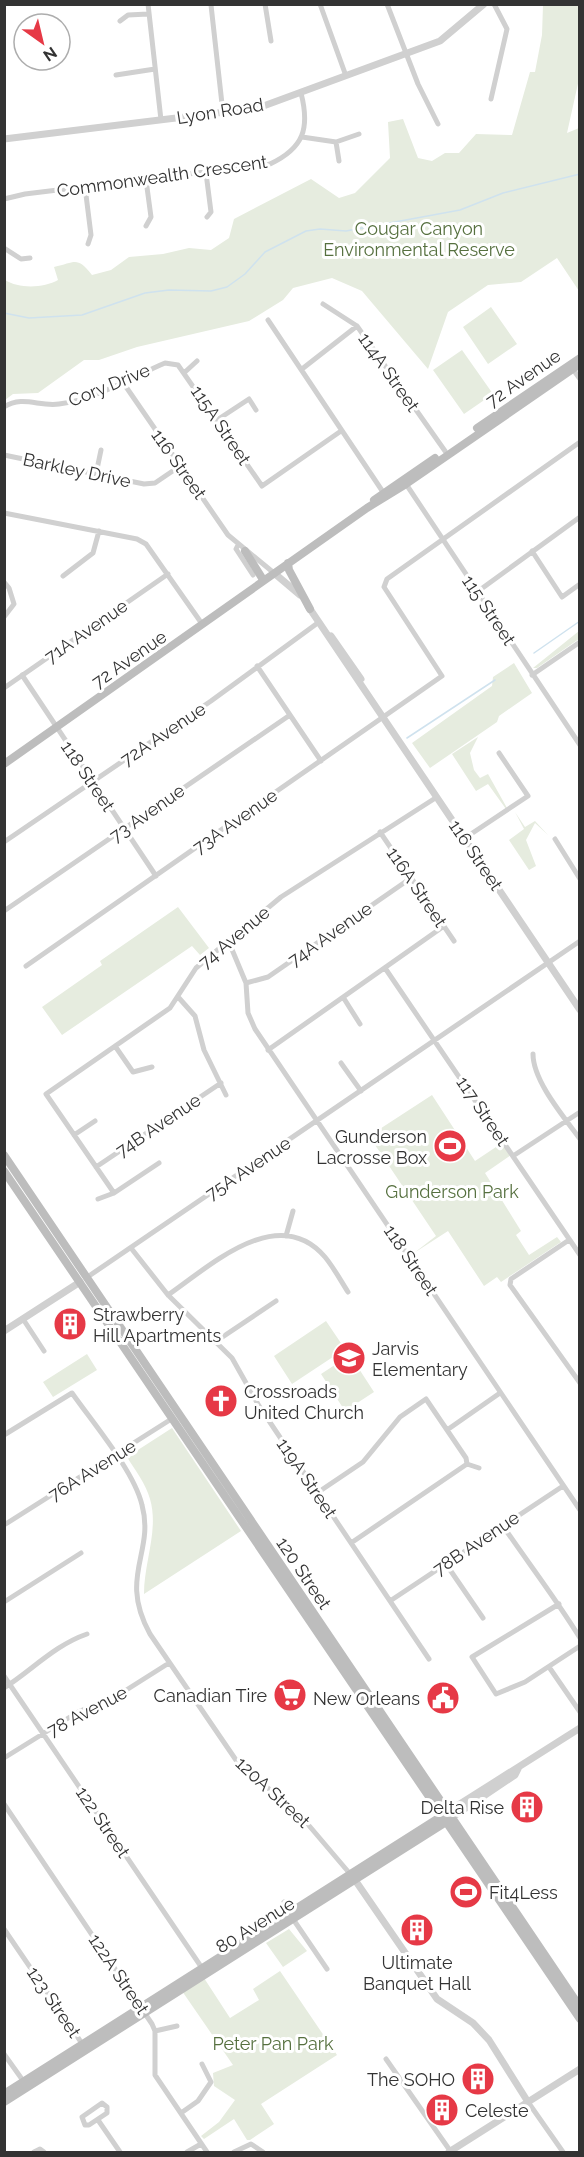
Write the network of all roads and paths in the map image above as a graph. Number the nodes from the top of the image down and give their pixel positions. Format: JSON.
{"nodes":[{"id":1,"x":148,"y":4,"type":"edge"},
{"id":2,"x":265,"y":4,"type":"edge"},
{"id":3,"x":320,"y":4,"type":"edge"},
{"id":4,"x":387,"y":4,"type":"edge"},
{"id":5,"x":484,"y":4,"type":"edge"},
{"id":6,"x":494,"y":4,"type":"edge"},
{"id":7,"x":210,"y":5,"type":"edge"},
{"id":8,"x":148,"y":14,"type":"junction"},
{"id":9,"x":120,"y":21,"type":"dead end"},
{"id":10,"x":271,"y":41,"type":"dead end"},
{"id":11,"x":407,"y":53,"type":"junction"},
{"id":12,"x":155,"y":69,"type":"junction"},
{"id":13,"x":116,"y":75,"type":"dead end"},
{"id":14,"x":346,"y":76,"type":"junction"},
{"id":15,"x":301,"y":93,"type":"junction"},
{"id":16,"x":491,"y":99,"type":"dead end"},
{"id":17,"x":223,"y":112,"type":"junction"},
{"id":18,"x":161,"y":120,"type":"junction"},
{"id":19,"x":438,"y":124,"type":"dead end"},
{"id":20,"x":359,"y":134,"type":"dead end"},
{"id":21,"x":302,"y":136,"type":"junction"},
{"id":22,"x":4,"y":139,"type":"edge"},
{"id":23,"x":336,"y":142,"type":"junction"},
{"id":24,"x":339,"y":161,"type":"dead end"},
{"id":25,"x":206,"y":173,"type":"junction"},
{"id":26,"x":146,"y":180,"type":"junction"},
{"id":27,"x":85,"y":187,"type":"junction"},
{"id":28,"x":4,"y":199,"type":"edge"},
{"id":29,"x":207,"y":217,"type":"dead end"},
{"id":30,"x":146,"y":226,"type":"dead end"},
{"id":31,"x":88,"y":244,"type":"dead end"},
{"id":32,"x":4,"y":248,"type":"edge"},
{"id":33,"x":30,"y":258,"type":"dead end"},
{"id":34,"x":323,"y":304,"type":"dead end"},
{"id":35,"x":268,"y":320,"type":"dead end"},
{"id":36,"x":357,"y":326,"type":"junction"},
{"id":37,"x":579,"y":357,"type":"edge"},
{"id":38,"x":197,"y":361,"type":"dead end"},
{"id":39,"x":178,"y":366,"type":"joint"},
{"id":40,"x":574,"y":366,"type":"edge"},
{"id":41,"x":303,"y":369,"type":"junction"},
{"id":42,"x":185,"y":372,"type":"junction"},
{"id":43,"x":579,"y":379,"type":"edge"},
{"id":44,"x":122,"y":381,"type":"junction"},
{"id":45,"x":4,"y":407,"type":"edge"},
{"id":46,"x":256,"y":410,"type":"dead end"},
{"id":47,"x":217,"y":420,"type":"junction"},
{"id":48,"x":341,"y":430,"type":"junction"},
{"id":49,"x":579,"y":442,"type":"edge"},
{"id":50,"x":101,"y":450,"type":"dead end"},
{"id":51,"x":445,"y":451,"type":"junction"},
{"id":52,"x":4,"y":455,"type":"edge"},
{"id":53,"x":180,"y":466,"type":"junction"},
{"id":54,"x":96,"y":474,"type":"junction"},
{"id":55,"x":411,"y":474,"type":"junction"},
{"id":56,"x":406,"y":484,"type":"junction"},
{"id":57,"x":383,"y":492,"type":"junction"},
{"id":58,"x":366,"y":508,"type":"junction"},
{"id":59,"x":4,"y":513,"type":"edge"},
{"id":60,"x":579,"y":517,"type":"edge"},
{"id":61,"x":99,"y":531,"type":"junction"},
{"id":62,"x":442,"y":539,"type":"junction"},
{"id":63,"x":238,"y":545,"type":"junction"},
{"id":64,"x":245,"y":550,"type":"junction"},
{"id":65,"x":532,"y":551,"type":"junction"},
{"id":66,"x":288,"y":563,"type":"junction"},
{"id":67,"x":168,"y":574,"type":"junction"},
{"id":68,"x":253,"y":574,"type":"dead end"},
{"id":69,"x":63,"y":576,"type":"dead end"},
{"id":70,"x":268,"y":576,"type":"junction"},
{"id":71,"x":4,"y":582,"type":"edge"},
{"id":72,"x":579,"y":584,"type":"edge"},
{"id":73,"x":477,"y":592,"type":"junction"},
{"id":74,"x":14,"y":604,"type":"junction"},
{"id":75,"x":22,"y":606,"type":"dead end"},
{"id":76,"x":310,"y":609,"type":"junction"},
{"id":77,"x":4,"y":617,"type":"edge"},
{"id":78,"x":200,"y":621,"type":"junction"},
{"id":79,"x":319,"y":622,"type":"junction"},
{"id":80,"x":579,"y":642,"type":"edge"},
{"id":81,"x":257,"y":666,"type":"junction"},
{"id":82,"x":22,"y":675,"type":"junction"},
{"id":83,"x":532,"y":675,"type":"junction"},
{"id":84,"x":4,"y":688,"type":"edge"},
{"id":85,"x":290,"y":715,"type":"junction"},
{"id":86,"x":384,"y":717,"type":"junction"},
{"id":87,"x":55,"y":727,"type":"junction"},
{"id":88,"x":579,"y":745,"type":"edge"},
{"id":89,"x":499,"y":753,"type":"dead end"},
{"id":90,"x":4,"y":759,"type":"edge"},
{"id":91,"x":321,"y":761,"type":"junction"},
{"id":92,"x":4,"y":764,"type":"edge"},
{"id":93,"x":92,"y":782,"type":"junction"},
{"id":94,"x":437,"y":796,"type":"junction"},
{"id":95,"x":124,"y":829,"type":"junction"},
{"id":96,"x":380,"y":832,"type":"junction"},
{"id":97,"x":465,"y":838,"type":"junction"},
{"id":98,"x":555,"y":839,"type":"dead end"},
{"id":99,"x":4,"y":842,"type":"edge"},
{"id":100,"x":156,"y":876,"type":"junction"},
{"id":101,"x":411,"y":878,"type":"junction"},
{"id":102,"x":579,"y":879,"type":"edge"},
{"id":103,"x":4,"y":911,"type":"edge"},
{"id":104,"x":444,"y":927,"type":"junction"},
{"id":105,"x":228,"y":940,"type":"junction"},
{"id":106,"x":454,"y":941,"type":"dead end"},
{"id":107,"x":579,"y":941,"type":"edge"},
{"id":108,"x":548,"y":962,"type":"junction"},
{"id":109,"x":26,"y":966,"type":"dead end"},
{"id":110,"x":385,"y":968,"type":"junction"},
{"id":111,"x":246,"y":983,"type":"junction"},
{"id":112,"x":343,"y":997,"type":"junction"},
{"id":113,"x":179,"y":998,"type":"junction"},
{"id":114,"x":579,"y":1010,"type":"edge"},
{"id":115,"x":360,"y":1024,"type":"dead end"},
{"id":116,"x":436,"y":1040,"type":"junction"},
{"id":117,"x":115,"y":1046,"type":"junction"},
{"id":118,"x":268,"y":1050,"type":"junction"},
{"id":119,"x":533,"y":1054,"type":"dead end"},
{"id":120,"x":341,"y":1063,"type":"dead end"},
{"id":121,"x":152,"y":1067,"type":"dead end"},
{"id":122,"x":221,"y":1083,"type":"junction"},
{"id":123,"x":362,"y":1091,"type":"junction"},
{"id":124,"x":226,"y":1095,"type":"dead end"},
{"id":125,"x":579,"y":1112,"type":"edge"},
{"id":126,"x":95,"y":1121,"type":"dead end"},
{"id":127,"x":318,"y":1121,"type":"junction"},
{"id":128,"x":567,"y":1121,"type":"junction"},
{"id":129,"x":74,"y":1134,"type":"junction"},
{"id":130,"x":579,"y":1139,"type":"edge"},
{"id":131,"x":513,"y":1156,"type":"junction"},
{"id":132,"x":4,"y":1157,"type":"edge"},
{"id":133,"x":159,"y":1163,"type":"dead end"},
{"id":134,"x":96,"y":1167,"type":"junction"},
{"id":135,"x":4,"y":1172,"type":"edge"},
{"id":136,"x":13,"y":1184,"type":"junction"},
{"id":137,"x":114,"y":1193,"type":"junction"},
{"id":138,"x":98,"y":1199,"type":"dead end"},
{"id":139,"x":41,"y":1210,"type":"junction"},
{"id":140,"x":292,"y":1211,"type":"dead end"},
{"id":141,"x":286,"y":1236,"type":"junction"},
{"id":142,"x":569,"y":1240,"type":"junction"},
{"id":143,"x":131,"y":1248,"type":"junction"},
{"id":144,"x":579,"y":1255,"type":"edge"},
{"id":145,"x":83,"y":1280,"type":"junction"},
{"id":146,"x":348,"y":1292,"type":"dead end"},
{"id":147,"x":168,"y":1295,"type":"junction"},
{"id":148,"x":276,"y":1301,"type":"dead end"},
{"id":149,"x":23,"y":1319,"type":"junction"},
{"id":150,"x":4,"y":1331,"type":"edge"},
{"id":151,"x":215,"y":1342,"type":"junction"},
{"id":152,"x":45,"y":1351,"type":"dead end"},
{"id":153,"x":579,"y":1383,"type":"edge"},
{"id":154,"x":500,"y":1393,"type":"junction"},
{"id":155,"x":176,"y":1416,"type":"junction"},
{"id":156,"x":447,"y":1430,"type":"junction"},
{"id":157,"x":4,"y":1435,"type":"edge"},
{"id":158,"x":116,"y":1456,"type":"junction"},
{"id":159,"x":467,"y":1464,"type":"junction"},
{"id":160,"x":479,"y":1468,"type":"dead end"},
{"id":161,"x":563,"y":1486,"type":"junction"},
{"id":162,"x":317,"y":1492,"type":"junction"},
{"id":163,"x":579,"y":1510,"type":"edge"},
{"id":164,"x":4,"y":1525,"type":"edge"},
{"id":165,"x":503,"y":1526,"type":"junction"},
{"id":166,"x":250,"y":1530,"type":"junction"},
{"id":167,"x":351,"y":1543,"type":"junction"},
{"id":168,"x":269,"y":1546,"type":"junction"},
{"id":169,"x":81,"y":1553,"type":"dead end"},
{"id":170,"x":446,"y":1564,"type":"junction"},
{"id":171,"x":390,"y":1601,"type":"junction"},
{"id":172,"x":4,"y":1602,"type":"edge"},
{"id":173,"x":559,"y":1604,"type":"junction"},
{"id":174,"x":483,"y":1618,"type":"dead end"},
{"id":175,"x":317,"y":1623,"type":"junction"},
{"id":176,"x":87,"y":1634,"type":"dead end"},
{"id":177,"x":579,"y":1638,"type":"edge"},
{"id":178,"x":579,"y":1646,"type":"edge"},
{"id":179,"x":429,"y":1659,"type":"dead end"},
{"id":180,"x":169,"y":1663,"type":"junction"},
{"id":181,"x":549,"y":1667,"type":"junction"},
{"id":182,"x":4,"y":1676,"type":"edge"},
{"id":183,"x":7,"y":1686,"type":"edge"},
{"id":184,"x":579,"y":1712,"type":"edge"},
{"id":185,"x":579,"y":1728,"type":"edge"},
{"id":186,"x":43,"y":1733,"type":"junction"},
{"id":187,"x":4,"y":1758,"type":"edge"},
{"id":188,"x":4,"y":1804,"type":"edge"},
{"id":189,"x":447,"y":1817,"type":"junction"},
{"id":190,"x":352,"y":1877,"type":"junction"},
{"id":191,"x":284,"y":1902,"type":"dead end"},
{"id":192,"x":292,"y":1915,"type":"junction"},
{"id":193,"x":518,"y":1928,"type":"junction"},
{"id":194,"x":4,"y":1929,"type":"edge"},
{"id":195,"x":531,"y":1936,"type":"junction"},
{"id":196,"x":530,"y":1946,"type":"junction"},
{"id":197,"x":544,"y":1954,"type":"junction"},
{"id":198,"x":202,"y":1968,"type":"junction"},
{"id":199,"x":327,"y":1969,"type":"dead end"},
{"id":200,"x":579,"y":2007,"type":"edge"},
{"id":201,"x":143,"y":2010,"type":"junction"},
{"id":202,"x":579,"y":2019,"type":"edge"},
{"id":203,"x":177,"y":2026,"type":"dead end"},
{"id":204,"x":155,"y":2031,"type":"junction"},
{"id":205,"x":83,"y":2045,"type":"junction"},
{"id":206,"x":4,"y":2054,"type":"edge"},
{"id":207,"x":386,"y":2059,"type":"dead end"},
{"id":208,"x":70,"y":2060,"type":"junction"},
{"id":209,"x":202,"y":2064,"type":"dead end"},
{"id":210,"x":579,"y":2069,"type":"edge"},
{"id":211,"x":24,"y":2082,"type":"junction"},
{"id":212,"x":7,"y":2098,"type":"edge"},
{"id":213,"x":528,"y":2102,"type":"junction"},
{"id":214,"x":181,"y":2113,"type":"junction"},
{"id":215,"x":98,"y":2120,"type":"junction"},
{"id":216,"x":201,"y":2144,"type":"junction"},
{"id":217,"x":34,"y":2152,"type":"edge"},
{"id":218,"x":44,"y":2152,"type":"edge"},
{"id":219,"x":120,"y":2152,"type":"edge"},
{"id":220,"x":187,"y":2152,"type":"edge"},
{"id":221,"x":207,"y":2152,"type":"edge"},
{"id":222,"x":234,"y":2152,"type":"edge"},
{"id":223,"x":262,"y":2152,"type":"edge"},
{"id":224,"x":450,"y":2152,"type":"edge"},
{"id":225,"x":563,"y":2152,"type":"edge"}],
"edges":[{"from":1,"to":8,"type":"street"},
{"from":2,"to":10,"type":"street"},
{"from":3,"to":14,"type":"street"},
{"from":4,"to":11,"type":"street"},
{"from":5,"to":11,"type":"street","name":"Lyon Road"},
{"from":6,"to":16,"type":"street"},
{"from":7,"to":17,"type":"street"},
{"from":8,"to":9,"type":"street"},
{"from":8,"to":12,"type":"street"},
{"from":11,"to":14,"type":"street","name":"Lyon Road"},
{"from":11,"to":19,"type":"street"},
{"from":12,"to":13,"type":"street"},
{"from":12,"to":18,"type":"street"},
{"from":14,"to":15,"type":"street","name":"Lyon Road"},
{"from":15,"to":17,"type":"street","name":"Lyon Road"},
{"from":15,"to":21,"type":"street"},
{"from":17,"to":18,"type":"street","name":"Lyon Road"},
{"from":18,"to":22,"type":"street","name":"Lyon Road"},
{"from":20,"to":23,"type":"street"},
{"from":21,"to":23,"type":"street"},
{"from":21,"to":25,"type":"street","name":"Commonwealth Crescent"},
{"from":23,"to":24,"type":"street"},
{"from":25,"to":26,"type":"street","name":"Commonwealth Crescent"},
{"from":25,"to":29,"type":"street"},
{"from":26,"to":27,"type":"street","name":"Commonwealth Crescent"},
{"from":26,"to":30,"type":"street"},
{"from":27,"to":28,"type":"street","name":"Commonwealth Crescent"},
{"from":27,"to":31,"type":"street"},
{"from":32,"to":33,"type":"street"},
{"from":34,"to":36,"type":"street","name":"114A Street"},
{"from":35,"to":41,"type":"street"},
{"from":36,"to":41,"type":"street"},
{"from":36,"to":51,"type":"street","name":"114A Street"},
{"from":37,"to":40,"type":"main road","name":"72 Avenue"},
{"from":38,"to":42,"type":"street"},
{"from":39,"to":42,"type":"street","name":"115A Street"},
{"from":39,"to":44,"type":"street","name":"Cory Drive"},
{"from":40,"to":43,"type":"street"},
{"from":40,"to":51,"type":"main road","name":"72 Avenue"},
{"from":40,"to":56,"type":"main road","name":"72 Avenue"},
{"from":41,"to":48,"type":"street"},
{"from":42,"to":47,"type":"street","name":"115A Street"},
{"from":44,"to":45,"type":"street","name":"Cory Drive"},
{"from":44,"to":53,"type":"street","name":"116 Street"},
{"from":46,"to":47,"type":"street"},
{"from":47,"to":48,"type":"street","name":"115A Street"},
{"from":48,"to":57,"type":"street"},
{"from":49,"to":62,"type":"street"},
{"from":50,"to":54,"type":"street"},
{"from":51,"to":55,"type":"main road","name":"72 Avenue"},
{"from":52,"to":54,"type":"street","name":"Barkley Drive"},
{"from":53,"to":54,"type":"street","name":"Barkley Drive"},
{"from":53,"to":63,"type":"street","name":"116 Street"},
{"from":55,"to":56,"type":"street"},
{"from":55,"to":57,"type":"main road","name":"72 Avenue"},
{"from":56,"to":58,"type":"main road","name":"72 Avenue"},
{"from":56,"to":62,"type":"street","name":"115 Street"},
{"from":57,"to":58,"type":"main road","name":"72 Avenue"},
{"from":58,"to":66,"type":"main road","name":"72 Avenue"},
{"from":59,"to":61,"type":"street"},
{"from":60,"to":65,"type":"street"},
{"from":61,"to":67,"type":"street"},
{"from":61,"to":69,"type":"street"},
{"from":62,"to":73,"type":"street","name":"115 Street"},
{"from":62,"to":86,"type":"street","name":"73A Avenue"},
{"from":63,"to":64,"type":"street","name":"116 Street"},
{"from":63,"to":68,"type":"street","name":"116 Street"},
{"from":64,"to":70,"type":"main road"},
{"from":64,"to":70,"type":"street","name":"116 Street"},
{"from":65,"to":72,"type":"street"},
{"from":65,"to":73,"type":"street"},
{"from":66,"to":70,"type":"main road","name":"72 Avenue"},
{"from":66,"to":76,"type":"main road"},
{"from":67,"to":78,"type":"street"},
{"from":67,"to":82,"type":"street","name":"71A Avenue"},
{"from":70,"to":76,"type":"street","name":"116 Street"},
{"from":70,"to":78,"type":"main road","name":"72 Avenue"},
{"from":70,"to":87,"type":"main road","name":"72 Avenue"},
{"from":71,"to":74,"type":"street"},
{"from":73,"to":83,"type":"street","name":"115 Street"},
{"from":74,"to":75,"type":"street"},
{"from":74,"to":77,"type":"street"},
{"from":76,"to":79,"type":"street","name":"116 Street"},
{"from":78,"to":87,"type":"main road","name":"72 Avenue"},
{"from":79,"to":81,"type":"street","name":"72A Avenue"},
{"from":79,"to":86,"type":"street","name":"116 Street"},
{"from":80,"to":83,"type":"street"},
{"from":81,"to":85,"type":"street"},
{"from":81,"to":93,"type":"street","name":"72A Avenue"},
{"from":82,"to":84,"type":"street","name":"71A Avenue"},
{"from":82,"to":87,"type":"street","name":"118 Street"},
{"from":83,"to":88,"type":"street","name":"115 Street"},
{"from":85,"to":91,"type":"street"},
{"from":85,"to":95,"type":"street","name":"73 Avenue"},
{"from":86,"to":91,"type":"street","name":"73A Avenue"},
{"from":86,"to":94,"type":"street","name":"116 Street"},
{"from":87,"to":90,"type":"main road","name":"72 Avenue"},
{"from":87,"to":92,"type":"main road","name":"72 Avenue"},
{"from":87,"to":93,"type":"street","name":"118 Street"},
{"from":89,"to":97,"type":"street"},
{"from":91,"to":100,"type":"street","name":"73A Avenue"},
{"from":93,"to":95,"type":"street","name":"118 Street"},
{"from":93,"to":99,"type":"street","name":"72A Avenue"},
{"from":94,"to":96,"type":"street","name":"74 Avenue"},
{"from":94,"to":97,"type":"street","name":"116 Street"},
{"from":95,"to":100,"type":"street","name":"118 Street"},
{"from":95,"to":103,"type":"street","name":"73 Avenue"},
{"from":96,"to":101,"type":"street","name":"116A Street"},
{"from":96,"to":105,"type":"street","name":"74 Avenue"},
{"from":97,"to":108,"type":"street","name":"116 Street"},
{"from":98,"to":102,"type":"street"},
{"from":100,"to":109,"type":"street","name":"73A Avenue"},
{"from":101,"to":104,"type":"street","name":"116A Street"},
{"from":101,"to":111,"type":"street","name":"74A Avenue"},
{"from":104,"to":106,"type":"street","name":"116A Street"},
{"from":104,"to":110,"type":"street"},
{"from":105,"to":111,"type":"street","name":"118 Street"},
{"from":105,"to":113,"type":"street","name":"74 Avenue"},
{"from":107,"to":108,"type":"street","name":"75A Avenue"},
{"from":108,"to":114,"type":"street","name":"116 Street"},
{"from":108,"to":116,"type":"street","name":"75A Avenue"},
{"from":110,"to":112,"type":"street"},
{"from":110,"to":116,"type":"street","name":"117 Street"},
{"from":111,"to":118,"type":"street","name":"118 Street"},
{"from":112,"to":115,"type":"street"},
{"from":112,"to":118,"type":"street"},
{"from":113,"to":117,"type":"street","name":"74 Avenue"},
{"from":113,"to":122,"type":"street"},
{"from":116,"to":123,"type":"street","name":"75A Avenue"},
{"from":116,"to":131,"type":"street","name":"117 Street"},
{"from":117,"to":121,"type":"street"},
{"from":117,"to":129,"type":"street","name":"74 Avenue"},
{"from":118,"to":127,"type":"street","name":"118 Street"},
{"from":119,"to":128,"type":"street"},
{"from":120,"to":123,"type":"street"},
{"from":122,"to":124,"type":"street"},
{"from":122,"to":134,"type":"street","name":"74B Avenue"},
{"from":123,"to":127,"type":"street","name":"75A Avenue"},
{"from":125,"to":128,"type":"street"},
{"from":126,"to":129,"type":"street"},
{"from":127,"to":143,"type":"street","name":"75A Avenue"},
{"from":127,"to":154,"type":"street","name":"118 Street"},
{"from":128,"to":130,"type":"street"},
{"from":128,"to":131,"type":"street"},
{"from":129,"to":134,"type":"street"},
{"from":131,"to":142,"type":"street","name":"117 Street"},
{"from":132,"to":139,"type":"main road","name":"120 Street"},
{"from":133,"to":137,"type":"street"},
{"from":134,"to":137,"type":"street"},
{"from":135,"to":136,"type":"main road","name":"120 Street"},
{"from":136,"to":139,"type":"main road"},
{"from":136,"to":145,"type":"main road","name":"120 Street"},
{"from":137,"to":138,"type":"street"},
{"from":139,"to":145,"type":"main road","name":"120 Street"},
{"from":140,"to":141,"type":"street"},
{"from":141,"to":146,"type":"street"},
{"from":141,"to":147,"type":"street"},
{"from":142,"to":144,"type":"street","name":"117 Street"},
{"from":142,"to":153,"type":"street"},
{"from":143,"to":145,"type":"street","name":"75A Avenue"},
{"from":143,"to":147,"type":"street","name":"119A Street"},
{"from":145,"to":149,"type":"street","name":"75A Avenue"},
{"from":145,"to":155,"type":"main road","name":"120 Street"},
{"from":147,"to":151,"type":"street","name":"119A Street"},
{"from":148,"to":151,"type":"street"},
{"from":149,"to":150,"type":"street","name":"75A Avenue"},
{"from":149,"to":152,"type":"street"},
{"from":151,"to":162,"type":"street","name":"119A Street"},
{"from":154,"to":156,"type":"street"},
{"from":154,"to":161,"type":"street","name":"118 Street"},
{"from":155,"to":158,"type":"street","name":"76A Avenue"},
{"from":155,"to":166,"type":"main road","name":"120 Street"},
{"from":155,"to":168,"type":"main road","name":"120 Street"},
{"from":156,"to":159,"type":"street"},
{"from":156,"to":162,"type":"street"},
{"from":157,"to":158,"type":"street","name":"120A Street"},
{"from":158,"to":164,"type":"street","name":"76A Avenue"},
{"from":158,"to":180,"type":"street","name":"120A Street"},
{"from":159,"to":160,"type":"street"},
{"from":159,"to":167,"type":"street"},
{"from":161,"to":163,"type":"street","name":"118 Street"},
{"from":161,"to":165,"type":"street","name":"78B Avenue"},
{"from":162,"to":167,"type":"street","name":"119A Street"},
{"from":165,"to":170,"type":"street","name":"78B Avenue"},
{"from":165,"to":173,"type":"street"},
{"from":166,"to":168,"type":"main road"},
{"from":166,"to":175,"type":"main road","name":"120 Street"},
{"from":167,"to":171,"type":"street","name":"119A Street"},
{"from":168,"to":175,"type":"main road","name":"120 Street"},
{"from":169,"to":172,"type":"street"},
{"from":170,"to":171,"type":"street","name":"78B Avenue"},
{"from":170,"to":174,"type":"street"},
{"from":171,"to":179,"type":"street","name":"119A Street"},
{"from":173,"to":177,"type":"street"},
{"from":173,"to":181,"type":"street"},
{"from":175,"to":189,"type":"main road","name":"120 Street"},
{"from":175,"to":189,"type":"main road","name":"120 Street"},
{"from":176,"to":183,"type":"street"},
{"from":178,"to":181,"type":"street"},
{"from":180,"to":186,"type":"street","name":"78 Avenue"},
{"from":180,"to":190,"type":"street","name":"120A Street"},
{"from":181,"to":184,"type":"street"},
{"from":182,"to":183,"type":"street","name":"122 Street"},
{"from":183,"to":186,"type":"street","name":"122 Street"},
{"from":185,"to":189,"type":"street","name":"80 Avenue"},
{"from":186,"to":187,"type":"street","name":"78 Avenue"},
{"from":186,"to":198,"type":"street","name":"122 Street"},
{"from":188,"to":201,"type":"street","name":"122A Street"},
{"from":189,"to":190,"type":"main road","name":"80 Avenue"},
{"from":189,"to":193,"type":"main road","name":"120 Street"},
{"from":189,"to":195,"type":"main road","name":"120 Street"},
{"from":190,"to":192,"type":"main road","name":"80 Avenue"},
{"from":190,"to":192,"type":"main road","name":"80 Avenue"},
{"from":190,"to":213,"type":"street","name":"120A Street"},
{"from":191,"to":192,"type":"street"},
{"from":192,"to":198,"type":"main road","name":"80 Avenue"},
{"from":192,"to":199,"type":"street"},
{"from":192,"to":201,"type":"main road","name":"80 Avenue"},
{"from":193,"to":195,"type":"main road"},
{"from":193,"to":196,"type":"main road","name":"120 Street"},
{"from":194,"to":205,"type":"street","name":"123 Street"},
{"from":195,"to":197,"type":"main road","name":"120 Street"},
{"from":196,"to":197,"type":"main road"},
{"from":196,"to":202,"type":"main road","name":"120 Street"},
{"from":197,"to":200,"type":"main road","name":"120 Street"},
{"from":198,"to":201,"type":"main road","name":"80 Avenue"},
{"from":201,"to":204,"type":"street","name":"122A Street"},
{"from":201,"to":205,"type":"main road","name":"80 Avenue"},
{"from":201,"to":208,"type":"main road","name":"80 Avenue"},
{"from":203,"to":204,"type":"street"},
{"from":204,"to":214,"type":"street","name":"122A Street"},
{"from":205,"to":208,"type":"main road"},
{"from":205,"to":211,"type":"main road","name":"80 Avenue"},
{"from":206,"to":211,"type":"street"},
{"from":207,"to":224,"type":"street"},
{"from":208,"to":212,"type":"main road","name":"80 Avenue"},
{"from":209,"to":214,"type":"street"},
{"from":210,"to":213,"type":"street"},
{"from":211,"to":212,"type":"main road","name":"80 Avenue"},
{"from":213,"to":224,"type":"street"},
{"from":213,"to":225,"type":"street","name":"120A Street"},
{"from":214,"to":216,"type":"street","name":"122A Street"},
{"from":215,"to":215,"type":"street"},
{"from":215,"to":219,"type":"street"},
{"from":216,"to":220,"type":"street"},
{"from":216,"to":221,"type":"street","name":"122A Street"},
{"from":217,"to":218,"type":"street"},
{"from":222,"to":223,"type":"street"}]}
